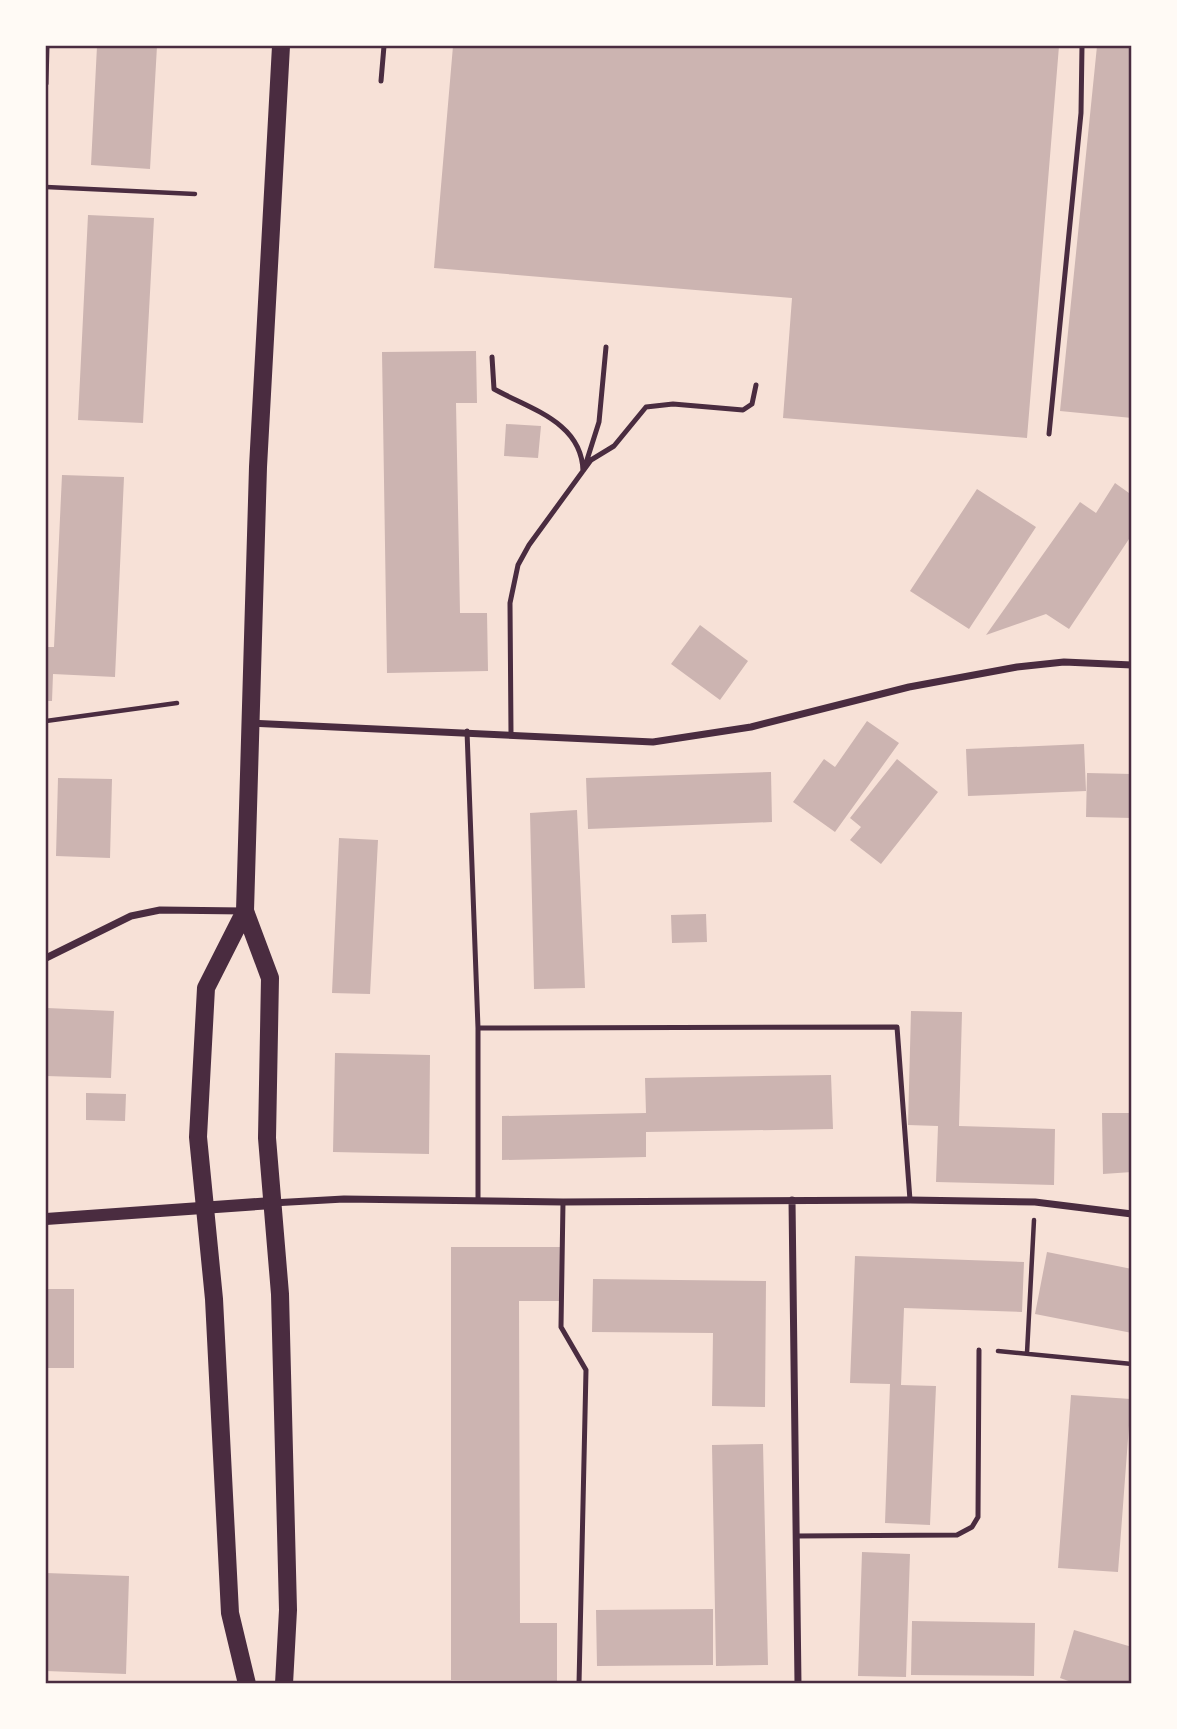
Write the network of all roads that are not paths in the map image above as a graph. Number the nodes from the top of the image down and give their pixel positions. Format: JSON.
{"nodes":[{"id":1,"x":47,"y":46,"type":"edge"},
{"id":2,"x":281,"y":46,"type":"edge"},
{"id":3,"x":384,"y":46,"type":"edge"},
{"id":4,"x":1082,"y":46,"type":"edge"},
{"id":5,"x":381,"y":81,"type":"dead end"},
{"id":6,"x":46,"y":84,"type":"edge"},
{"id":7,"x":606,"y":347,"type":"dead end"},
{"id":8,"x":492,"y":358,"type":"dead end"},
{"id":9,"x":756,"y":385,"type":"dead end"},
{"id":10,"x":1049,"y":434,"type":"dead end"},
{"id":11,"x":583,"y":472,"type":"junction"},
{"id":12,"x":1132,"y":665,"type":"edge"},
{"id":13,"x":250,"y":723,"type":"junction"},
{"id":14,"x":467,"y":731,"type":"junction"},
{"id":15,"x":511,"y":734,"type":"junction"},
{"id":16,"x":245,"y":911,"type":"junction"},
{"id":17,"x":46,"y":958,"type":"edge"},
{"id":18,"x":478,"y":1028,"type":"junction"},
{"id":19,"x":793,"y":1200,"type":"junction"},
{"id":20,"x":909,"y":1200,"type":"junction"},
{"id":21,"x":478,"y":1201,"type":"junction"},
{"id":22,"x":563,"y":1202,"type":"junction"},
{"id":23,"x":272,"y":1203,"type":"junction"},
{"id":24,"x":205,"y":1208,"type":"junction"},
{"id":25,"x":1132,"y":1214,"type":"edge"},
{"id":26,"x":46,"y":1219,"type":"edge"},
{"id":27,"x":979,"y":1350,"type":"road end"},
{"id":28,"x":796,"y":1536,"type":"junction"},
{"id":29,"x":247,"y":1684,"type":"edge"},
{"id":30,"x":284,"y":1684,"type":"edge"},
{"id":31,"x":579,"y":1684,"type":"edge"},
{"id":32,"x":798,"y":1684,"type":"edge"}],
"edges":[{"from":1,"to":6,"type":"lane"},
{"from":2,"to":13,"type":"main road"},
{"from":3,"to":5,"type":"lane"},
{"from":4,"to":10,"type":"lane"},
{"from":7,"to":11,"type":"lane"},
{"from":8,"to":11,"type":"lane"},
{"from":9,"to":11,"type":"lane"},
{"from":11,"to":15,"type":"lane"},
{"from":12,"to":15,"type":"street"},
{"from":13,"to":14,"type":"street"},
{"from":13,"to":16,"type":"main road"},
{"from":14,"to":15,"type":"street"},
{"from":14,"to":18,"type":"lane"},
{"from":16,"to":17,"type":"street"},
{"from":16,"to":23,"type":"main road"},
{"from":16,"to":24,"type":"main road"},
{"from":18,"to":20,"type":"lane"},
{"from":18,"to":21,"type":"lane"},
{"from":19,"to":20,"type":"street"},
{"from":19,"to":22,"type":"street"},
{"from":19,"to":28,"type":"street"},
{"from":20,"to":25,"type":"street"},
{"from":21,"to":22,"type":"street"},
{"from":21,"to":23,"type":"street"},
{"from":22,"to":31,"type":"lane"},
{"from":23,"to":24,"type":"street"},
{"from":23,"to":30,"type":"main road"},
{"from":24,"to":26,"type":"street"},
{"from":24,"to":29,"type":"main road"},
{"from":27,"to":28,"type":"lane"},
{"from":28,"to":32,"type":"street"}]}
